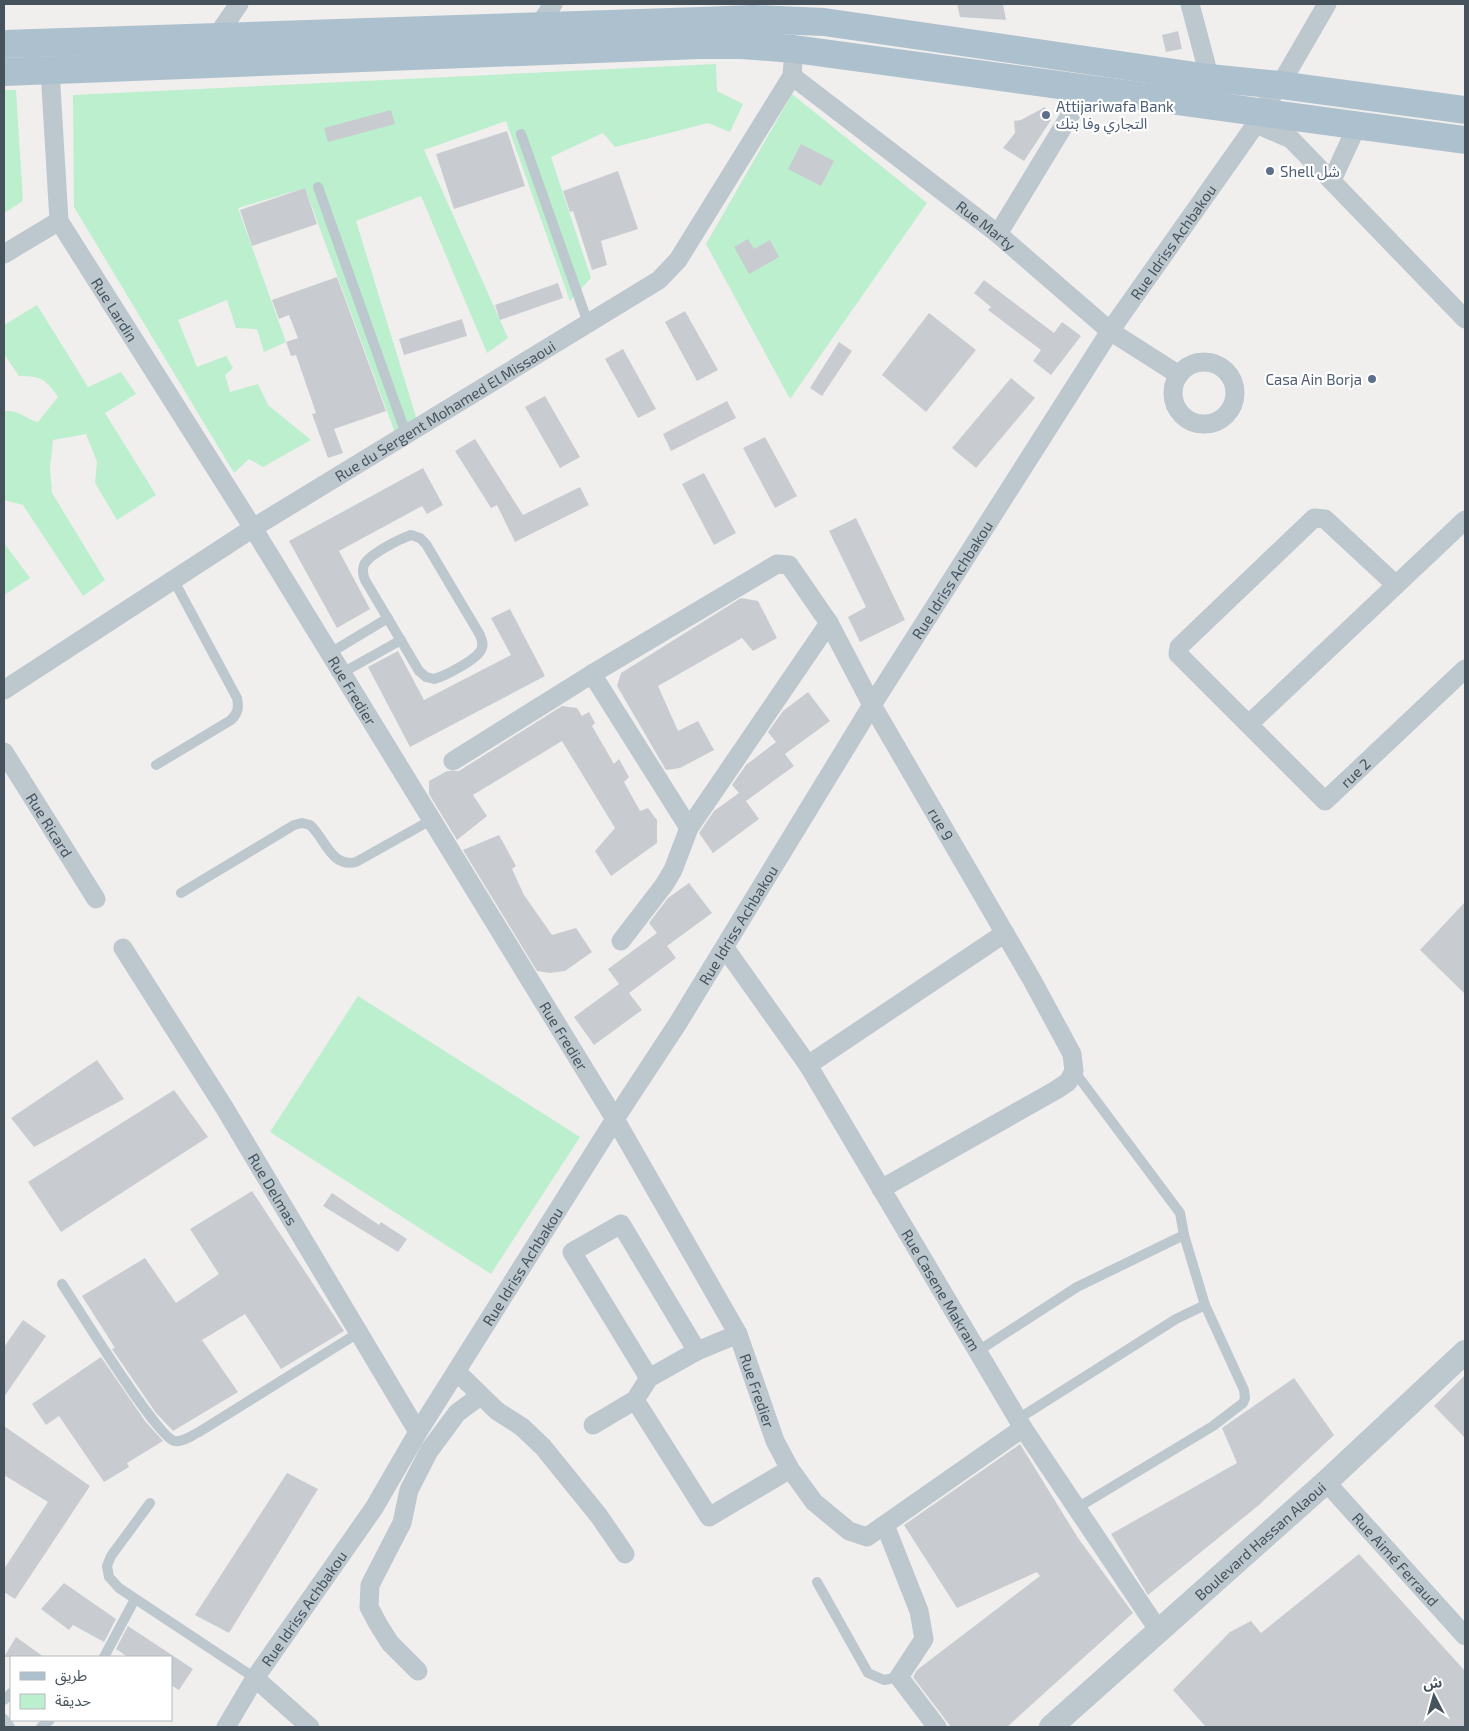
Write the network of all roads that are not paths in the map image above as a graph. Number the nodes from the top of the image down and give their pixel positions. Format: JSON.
{"nodes":[{"id":1,"x":239,"y":4,"type":"edge"},
{"id":2,"x":553,"y":4,"type":"edge"},
{"id":3,"x":1190,"y":4,"type":"edge"},
{"id":4,"x":1327,"y":4,"type":"edge"},
{"id":5,"x":216,"y":37,"type":"junction"},
{"id":6,"x":535,"y":39,"type":"junction"},
{"id":7,"x":4,"y":44,"type":"edge"},
{"id":8,"x":794,"y":49,"type":"junction"},
{"id":9,"x":50,"y":70,"type":"junction"},
{"id":10,"x":4,"y":72,"type":"edge"},
{"id":11,"x":792,"y":76,"type":"junction"},
{"id":12,"x":1209,"y":78,"type":"junction"},
{"id":13,"x":1280,"y":84,"type":"junction"},
{"id":14,"x":1086,"y":89,"type":"junction"},
{"id":15,"x":1218,"y":106,"type":"junction"},
{"id":16,"x":1465,"y":110,"type":"edge"},
{"id":17,"x":1259,"y":118,"type":"junction"},
{"id":18,"x":1357,"y":126,"type":"junction"},
{"id":19,"x":521,"y":134,"type":"dead end"},
{"id":20,"x":1465,"y":140,"type":"edge"},
{"id":21,"x":1332,"y":180,"type":"junction"},
{"id":22,"x":318,"y":187,"type":"dead end"},
{"id":23,"x":59,"y":222,"type":"junction"},
{"id":24,"x":998,"y":234,"type":"junction"},
{"id":25,"x":4,"y":254,"type":"edge"},
{"id":26,"x":1465,"y":319,"type":"edge"},
{"id":27,"x":588,"y":323,"type":"junction"},
{"id":28,"x":1110,"y":331,"type":"junction"},
{"id":29,"x":1179,"y":375,"type":"dead end"},
{"id":30,"x":406,"y":434,"type":"junction"},
{"id":31,"x":1465,"y":520,"type":"edge"},
{"id":32,"x":253,"y":528,"type":"junction"},
{"id":33,"x":173,"y":579,"type":"junction"},
{"id":34,"x":1396,"y":585,"type":"junction"},
{"id":35,"x":388,"y":618,"type":"junction"},
{"id":36,"x":829,"y":623,"type":"junction"},
{"id":37,"x":401,"y":640,"type":"junction"},
{"id":38,"x":330,"y":653,"type":"junction"},
{"id":39,"x":1465,"y":669,"type":"edge"},
{"id":40,"x":342,"y":673,"type":"junction"},
{"id":41,"x":592,"y":674,"type":"junction"},
{"id":42,"x":4,"y":690,"type":"edge"},
{"id":43,"x":872,"y":705,"type":"junction"},
{"id":44,"x":1249,"y":724,"type":"junction"},
{"id":45,"x":4,"y":752,"type":"edge"},
{"id":46,"x":453,"y":760,"type":"dead end"},
{"id":47,"x":156,"y":765,"type":"dead end"},
{"id":48,"x":433,"y":819,"type":"junction"},
{"id":49,"x":689,"y":828,"type":"junction"},
{"id":50,"x":181,"y":893,"type":"dead end"},
{"id":51,"x":96,"y":899,"type":"dead end"},
{"id":52,"x":1005,"y":933,"type":"junction"},
{"id":53,"x":621,"y":941,"type":"dead end"},
{"id":54,"x":123,"y":948,"type":"dead end"},
{"id":55,"x":725,"y":948,"type":"junction"},
{"id":56,"x":808,"y":1066,"type":"junction"},
{"id":57,"x":1074,"y":1071,"type":"junction"},
{"id":58,"x":615,"y":1119,"type":"junction"},
{"id":59,"x":881,"y":1189,"type":"junction"},
{"id":60,"x":1184,"y":1235,"type":"junction"},
{"id":61,"x":62,"y":1284,"type":"dead end"},
{"id":62,"x":1205,"y":1305,"type":"junction"},
{"id":63,"x":358,"y":1332,"type":"junction"},
{"id":64,"x":738,"y":1334,"type":"junction"},
{"id":65,"x":697,"y":1351,"type":"junction"},
{"id":66,"x":978,"y":1351,"type":"junction"},
{"id":67,"x":1465,"y":1352,"type":"edge"},
{"id":68,"x":458,"y":1372,"type":"junction"},
{"id":69,"x":649,"y":1378,"type":"junction"},
{"id":70,"x":480,"y":1396,"type":"junction"},
{"id":71,"x":635,"y":1400,"type":"junction"},
{"id":72,"x":1021,"y":1423,"type":"junction"},
{"id":73,"x":593,"y":1426,"type":"dead end"},
{"id":74,"x":418,"y":1432,"type":"junction"},
{"id":75,"x":790,"y":1470,"type":"junction"},
{"id":76,"x":1326,"y":1482,"type":"junction"},
{"id":77,"x":150,"y":1503,"type":"dead end"},
{"id":78,"x":1077,"y":1508,"type":"junction"},
{"id":79,"x":885,"y":1525,"type":"junction"},
{"id":80,"x":625,"y":1554,"type":"dead end"},
{"id":81,"x":817,"y":1582,"type":"dead end"},
{"id":82,"x":134,"y":1599,"type":"junction"},
{"id":83,"x":1159,"y":1631,"type":"junction"},
{"id":84,"x":1465,"y":1636,"type":"edge"},
{"id":85,"x":105,"y":1656,"type":"edge"},
{"id":86,"x":418,"y":1671,"type":"dead end"},
{"id":87,"x":899,"y":1677,"type":"junction"},
{"id":88,"x":255,"y":1678,"type":"junction"},
{"id":89,"x":4,"y":1719,"type":"edge"},
{"id":90,"x":10,"y":1727,"type":"edge"},
{"id":91,"x":226,"y":1727,"type":"edge"},
{"id":92,"x":310,"y":1727,"type":"edge"},
{"id":93,"x":937,"y":1727,"type":"edge"},
{"id":94,"x":1052,"y":1727,"type":"edge"}],
"edges":[{"from":1,"to":5,"type":"street"},
{"from":2,"to":6,"type":"street"},
{"from":3,"to":12,"type":"street"},
{"from":4,"to":13,"type":"street","name":"Rue Idriss Achbakou"},
{"from":5,"to":6,"type":"main road"},
{"from":5,"to":7,"type":"main road"},
{"from":6,"to":8,"type":"main road"},
{"from":6,"to":9,"type":"main road"},
{"from":6,"to":12,"type":"main road"},
{"from":8,"to":11,"type":"street","name":"Rue du Sergent Mohamed El Missaoui"},
{"from":8,"to":14,"type":"main road"},
{"from":9,"to":10,"type":"main road"},
{"from":9,"to":23,"type":"street","name":"Rue Lardin"},
{"from":11,"to":24,"type":"street","name":"Rue Marty"},
{"from":11,"to":27,"type":"street","name":"Rue du Sergent Mohamed El Missaoui"},
{"from":12,"to":13,"type":"main road"},
{"from":12,"to":15,"type":"street"},
{"from":13,"to":16,"type":"main road"},
{"from":13,"to":17,"type":"street","name":"Rue Idriss Achbakou"},
{"from":14,"to":15,"type":"main road"},
{"from":14,"to":24,"type":"street"},
{"from":15,"to":17,"type":"main road"},
{"from":17,"to":18,"type":"main road"},
{"from":17,"to":21,"type":"street"},
{"from":17,"to":28,"type":"street","name":"Rue Idriss Achbakou"},
{"from":18,"to":20,"type":"main road"},
{"from":18,"to":21,"type":"street"},
{"from":19,"to":27,"type":"lane"},
{"from":21,"to":26,"type":"street"},
{"from":22,"to":30,"type":"lane"},
{"from":23,"to":25,"type":"street"},
{"from":23,"to":32,"type":"street","name":"Rue Lardin"},
{"from":24,"to":28,"type":"street","name":"Rue Marty"},
{"from":27,"to":30,"type":"street","name":"Rue du Sergent Mohamed El Missaoui"},
{"from":28,"to":29,"type":"street","name":"Rue Marty"},
{"from":28,"to":43,"type":"street","name":"Rue Idriss Achbakou"},
{"from":30,"to":32,"type":"street","name":"Rue du Sergent Mohamed El Missaoui"},
{"from":31,"to":34,"type":"street"},
{"from":32,"to":33,"type":"street","name":"Rue du Sergent Mohamed El Missaoui"},
{"from":32,"to":38,"type":"street","name":"Rue Fredier"},
{"from":33,"to":42,"type":"street","name":"Rue du Sergent Mohamed El Missaoui"},
{"from":33,"to":47,"type":"lane"},
{"from":34,"to":44,"type":"street"},
{"from":34,"to":44,"type":"street"},
{"from":35,"to":37,"type":"lane"},
{"from":35,"to":37,"type":"lane"},
{"from":35,"to":38,"type":"lane"},
{"from":36,"to":41,"type":"street","name":"rue 9"},
{"from":36,"to":43,"type":"street","name":"rue 9"},
{"from":36,"to":49,"type":"street"},
{"from":37,"to":40,"type":"lane"},
{"from":38,"to":40,"type":"street","name":"Rue Fredier"},
{"from":39,"to":44,"type":"street","name":"rue 2"},
{"from":40,"to":48,"type":"street","name":"Rue Fredier"},
{"from":41,"to":46,"type":"street"},
{"from":41,"to":49,"type":"street"},
{"from":43,"to":52,"type":"street","name":"rue 9"},
{"from":43,"to":55,"type":"street","name":"Rue Idriss Achbakou"},
{"from":45,"to":51,"type":"street","name":"Rue Ricard"},
{"from":48,"to":50,"type":"lane"},
{"from":48,"to":58,"type":"street","name":"Rue Fredier"},
{"from":49,"to":53,"type":"street"},
{"from":52,"to":56,"type":"street"},
{"from":52,"to":57,"type":"street","name":"rue 9"},
{"from":54,"to":63,"type":"street","name":"Rue Delmas"},
{"from":55,"to":56,"type":"street","name":"Rue Casene Makram"},
{"from":55,"to":58,"type":"street","name":"Rue Idriss Achbakou"},
{"from":56,"to":59,"type":"street","name":"Rue Casene Makram"},
{"from":57,"to":59,"type":"street"},
{"from":57,"to":60,"type":"lane"},
{"from":58,"to":64,"type":"street","name":"Rue Fredier"},
{"from":58,"to":68,"type":"street","name":"Rue Idriss Achbakou"},
{"from":59,"to":66,"type":"street","name":"Rue Casene Makram"},
{"from":60,"to":62,"type":"lane"},
{"from":60,"to":66,"type":"lane"},
{"from":61,"to":63,"type":"lane"},
{"from":62,"to":72,"type":"lane"},
{"from":62,"to":78,"type":"lane"},
{"from":63,"to":74,"type":"street","name":"Rue Delmas"},
{"from":64,"to":65,"type":"street"},
{"from":64,"to":75,"type":"street","name":"Rue Fredier"},
{"from":65,"to":69,"type":"street"},
{"from":65,"to":69,"type":"street"},
{"from":66,"to":72,"type":"street","name":"Rue Casene Makram"},
{"from":67,"to":76,"type":"street","name":"Boulevard Hassan Alaoui"},
{"from":68,"to":70,"type":"street"},
{"from":68,"to":74,"type":"street","name":"Rue Idriss Achbakou"},
{"from":69,"to":71,"type":"street"},
{"from":70,"to":80,"type":"street"},
{"from":70,"to":86,"type":"street"},
{"from":71,"to":73,"type":"street"},
{"from":71,"to":75,"type":"street"},
{"from":72,"to":78,"type":"street","name":"Rue Casene Makram"},
{"from":72,"to":79,"type":"street"},
{"from":74,"to":88,"type":"street","name":"Rue Idriss Achbakou"},
{"from":75,"to":79,"type":"street","name":"Rue Fredier"},
{"from":76,"to":83,"type":"street","name":"Boulevard Hassan Alaoui"},
{"from":76,"to":84,"type":"street","name":"Rue Aimé Ferraud"},
{"from":77,"to":82,"type":"lane"},
{"from":78,"to":83,"type":"street","name":"Rue Casene Makram"},
{"from":79,"to":87,"type":"street"},
{"from":81,"to":87,"type":"lane"},
{"from":82,"to":85,"type":"lane"},
{"from":82,"to":88,"type":"lane"},
{"from":83,"to":94,"type":"street","name":"Boulevard Hassan Alaoui"},
{"from":87,"to":93,"type":"street"},
{"from":88,"to":91,"type":"street","name":"Rue Idriss Achbakou"},
{"from":88,"to":92,"type":"street"},
{"from":89,"to":90,"type":"lane"}]}
